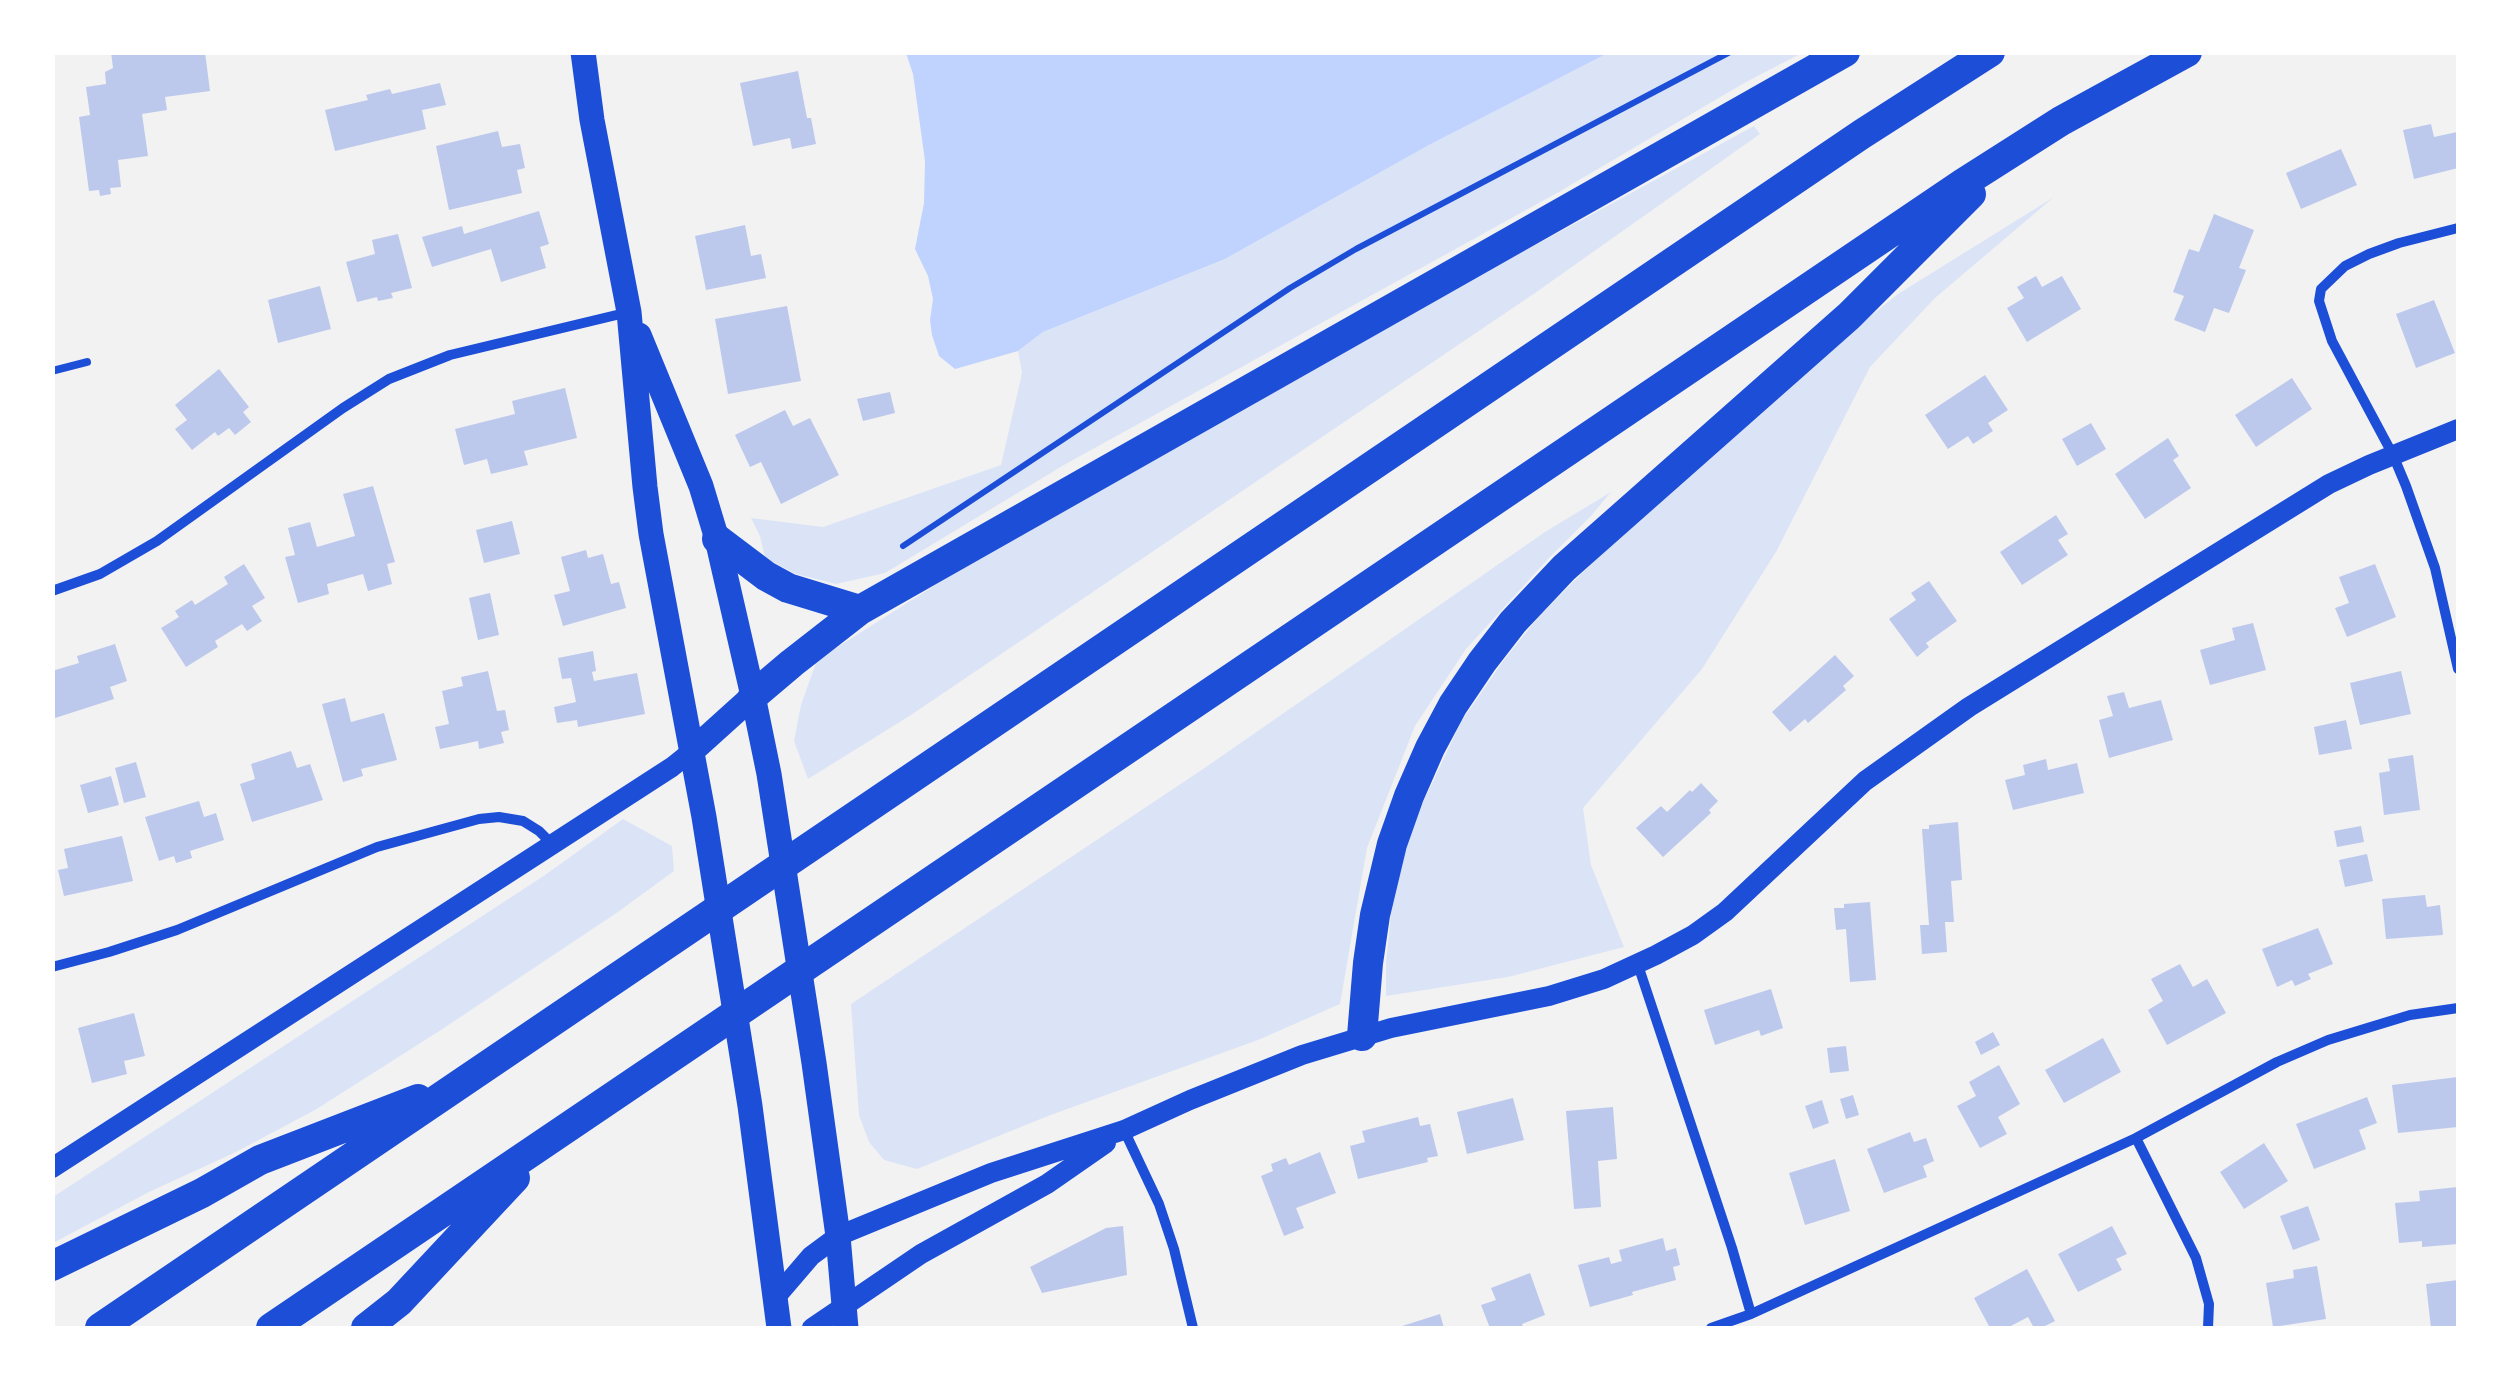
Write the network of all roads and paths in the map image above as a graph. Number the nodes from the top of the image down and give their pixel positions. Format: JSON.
{"nodes":[{"id":1,"x":583,"y":52,"type":"edge"},
{"id":2,"x":1730,"y":52,"type":"edge"},
{"id":3,"x":1845,"y":52,"type":"edge"},
{"id":4,"x":1990,"y":52,"type":"edge"},
{"id":5,"x":2186,"y":52,"type":"edge"},
{"id":6,"x":2016,"y":149,"type":"junction"},
{"id":7,"x":2458,"y":228,"type":"edge"},
{"id":8,"x":629,"y":312,"type":"junction"},
{"id":9,"x":87,"y":362,"type":"dead end"},
{"id":10,"x":52,"y":372,"type":"edge"},
{"id":11,"x":2458,"y":429,"type":"edge"},
{"id":12,"x":2393,"y":455,"type":"junction"},
{"id":13,"x":717,"y":539,"type":"junction"},
{"id":14,"x":893,"y":552,"type":"dead end"},
{"id":15,"x":52,"y":590,"type":"edge"},
{"id":16,"x":860,"y":610,"type":"junction"},
{"id":17,"x":2458,"y":670,"type":"edge"},
{"id":18,"x":753,"y":696,"type":"junction"},
{"id":19,"x":692,"y":751,"type":"junction"},
{"id":20,"x":552,"y":844,"type":"junction"},
{"id":21,"x":1638,"y":965,"type":"junction"},
{"id":22,"x":52,"y":967,"type":"edge"},
{"id":23,"x":2458,"y":1008,"type":"edge"},
{"id":24,"x":1362,"y":1036,"type":"junction"},
{"id":25,"x":468,"y":1080,"type":"junction"},
{"id":26,"x":1124,"y":1130,"type":"junction"},
{"id":27,"x":552,"y":1137,"type":"junction"},
{"id":28,"x":2136,"y":1138,"type":"junction"},
{"id":29,"x":52,"y":1168,"type":"edge"},
{"id":30,"x":838,"y":1236,"type":"junction"},
{"id":31,"x":52,"y":1266,"type":"edge"},
{"id":32,"x":775,"y":1298,"type":"junction"},
{"id":33,"x":1750,"y":1314,"type":"junction"},
{"id":34,"x":846,"y":1317,"type":"edge"},
{"id":35,"x":100,"y":1328,"type":"edge"},
{"id":36,"x":272,"y":1328,"type":"edge"},
{"id":37,"x":366,"y":1328,"type":"edge"},
{"id":38,"x":779,"y":1328,"type":"edge"},
{"id":39,"x":812,"y":1328,"type":"edge"},
{"id":40,"x":1193,"y":1328,"type":"edge"},
{"id":41,"x":1711,"y":1328,"type":"edge"},
{"id":42,"x":2208,"y":1328,"type":"edge"}],
"edges":[{"from":1,"to":8,"type":"main road"},
{"from":2,"to":14,"type":"path"},
{"from":3,"to":16,"type":"highway"},
{"from":4,"to":25,"type":"highway"},
{"from":5,"to":6,"type":"highway"},
{"from":6,"to":24,"type":"highway"},
{"from":6,"to":27,"type":"highway"},
{"from":7,"to":12,"type":"street"},
{"from":8,"to":13,"type":"main road"},
{"from":8,"to":15,"type":"street"},
{"from":8,"to":19,"type":"main road"},
{"from":9,"to":10,"type":"lane"},
{"from":11,"to":12,"type":"main road"},
{"from":12,"to":17,"type":"street"},
{"from":12,"to":21,"type":"main road"},
{"from":13,"to":16,"type":"highway"},
{"from":13,"to":18,"type":"main road"},
{"from":16,"to":18,"type":"highway"},
{"from":18,"to":19,"type":"main road"},
{"from":18,"to":30,"type":"main road"},
{"from":19,"to":20,"type":"main road"},
{"from":19,"to":32,"type":"main road"},
{"from":20,"to":22,"type":"street"},
{"from":20,"to":29,"type":"main road"},
{"from":21,"to":24,"type":"main road"},
{"from":21,"to":33,"type":"street"},
{"from":23,"to":28,"type":"street"},
{"from":24,"to":26,"type":"main road"},
{"from":25,"to":31,"type":"highway"},
{"from":25,"to":35,"type":"highway"},
{"from":26,"to":30,"type":"main road"},
{"from":26,"to":34,"type":"main road"},
{"from":26,"to":40,"type":"street"},
{"from":27,"to":36,"type":"highway"},
{"from":27,"to":37,"type":"highway"},
{"from":28,"to":33,"type":"street"},
{"from":28,"to":42,"type":"street"},
{"from":30,"to":32,"type":"main road"},
{"from":30,"to":34,"type":"main road"},
{"from":32,"to":38,"type":"main road"},
{"from":33,"to":41,"type":"street"},
{"from":34,"to":39,"type":"main road"}]}
